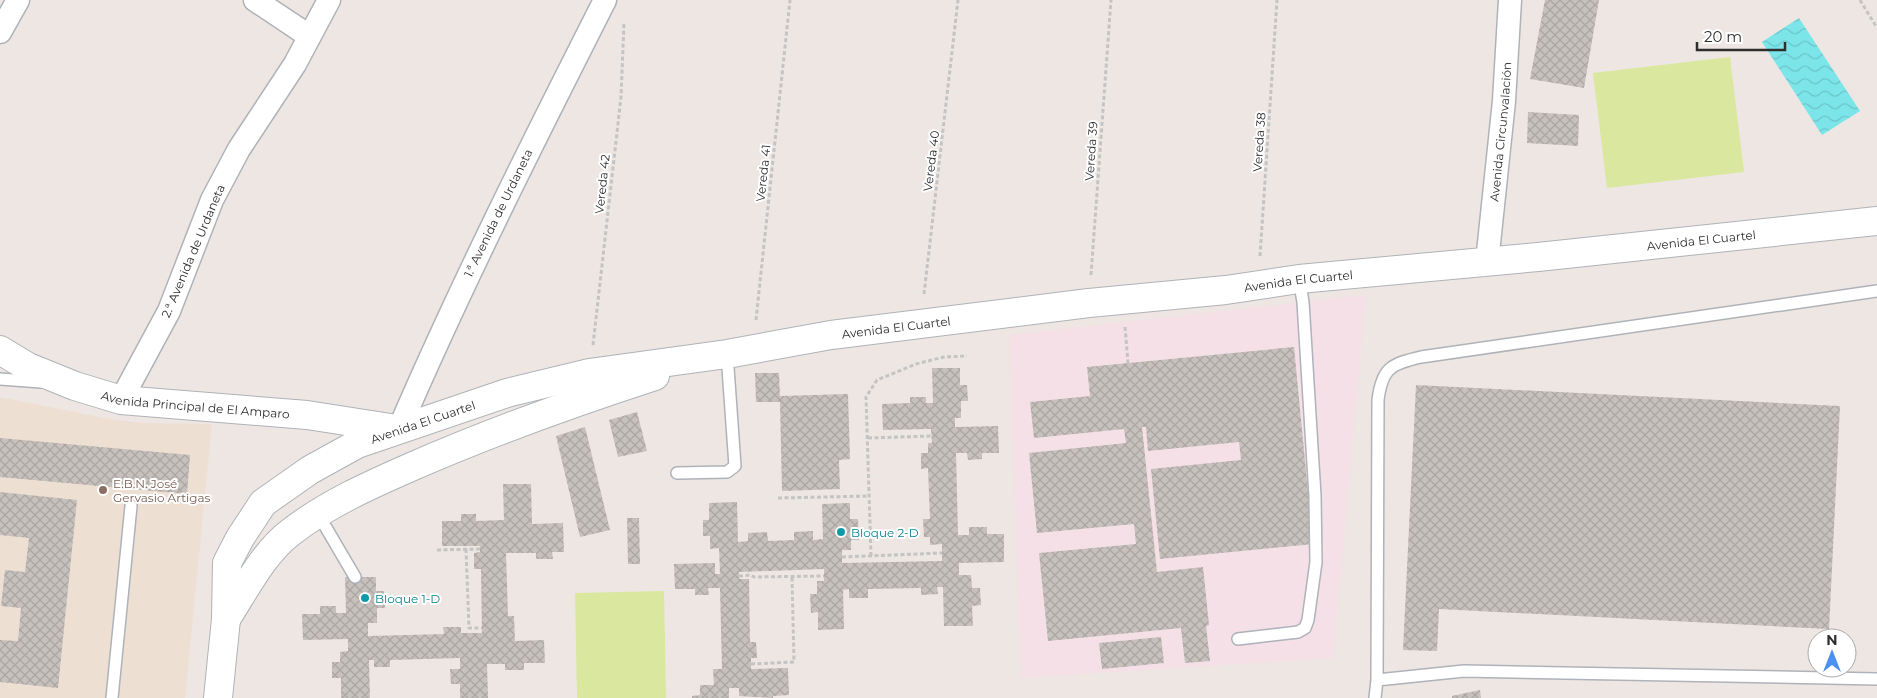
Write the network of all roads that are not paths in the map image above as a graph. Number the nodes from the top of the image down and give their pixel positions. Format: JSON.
{"nodes":[{"id":1,"x":18,"y":0,"type":"edge"},
{"id":2,"x":254,"y":0,"type":"edge"},
{"id":3,"x":330,"y":0,"type":"edge"},
{"id":4,"x":1510,"y":0,"type":"edge"},
{"id":5,"x":612,"y":7,"type":"edge"},
{"id":6,"x":0,"y":32,"type":"edge"},
{"id":7,"x":309,"y":36,"type":"junction"},
{"id":8,"x":1877,"y":221,"type":"edge"},
{"id":9,"x":1487,"y":262,"type":"junction"},
{"id":10,"x":1299,"y":279,"type":"junction"},
{"id":11,"x":1877,"y":291,"type":"edge"},
{"id":12,"x":0,"y":350,"type":"edge"},
{"id":13,"x":734,"y":352,"type":"junction"},
{"id":14,"x":0,"y":378,"type":"edge"},
{"id":15,"x":75,"y":386,"type":"junction"},
{"id":16,"x":121,"y":400,"type":"junction"},
{"id":17,"x":399,"y":429,"type":"junction"},
{"id":18,"x":446,"y":452,"type":"junction"},
{"id":19,"x":677,"y":473,"type":"dead end"},
{"id":20,"x":366,"y":487,"type":"junction"},
{"id":21,"x":131,"y":506,"type":"dead end"},
{"id":22,"x":318,"y":514,"type":"junction"},
{"id":23,"x":355,"y":576,"type":"dead end"},
{"id":24,"x":226,"y":619,"type":"junction"},
{"id":25,"x":1238,"y":639,"type":"dead end"},
{"id":26,"x":1877,"y":679,"type":"edge"},
{"id":27,"x":1378,"y":680,"type":"junction"},
{"id":28,"x":112,"y":698,"type":"edge"},
{"id":29,"x":218,"y":698,"type":"edge"},
{"id":30,"x":1375,"y":698,"type":"edge"}],
"edges":[{"from":1,"to":6,"type":"street"},
{"from":2,"to":7,"type":"street"},
{"from":3,"to":7,"type":"street","name":"2.ª Avenida de Urdaneta"},
{"from":4,"to":9,"type":"street","name":"Avenida Circunvalación"},
{"from":5,"to":17,"type":"street","name":"1.ª Avenida de Urdaneta"},
{"from":7,"to":16,"type":"street","name":"2.ª Avenida de Urdaneta"},
{"from":8,"to":9,"type":"main road","name":"Avenida El Cuartel"},
{"from":9,"to":10,"type":"main road","name":"Avenida El Cuartel"},
{"from":10,"to":13,"type":"main road","name":"Avenida El Cuartel"},
{"from":10,"to":25,"type":"lane"},
{"from":11,"to":27,"type":"lane"},
{"from":12,"to":15,"type":"main road","name":"Avenida Principal de El Amparo"},
{"from":13,"to":17,"type":"main road","name":"Avenida El Cuartel"},
{"from":13,"to":18,"type":"main road","name":"Avenida El Cuartel"},
{"from":13,"to":19,"type":"lane"},
{"from":14,"to":15,"type":"lane"},
{"from":15,"to":16,"type":"main road","name":"Avenida Principal de El Amparo"},
{"from":16,"to":17,"type":"main road","name":"Avenida Principal de El Amparo"},
{"from":17,"to":18,"type":"main road"},
{"from":17,"to":20,"type":"main road"},
{"from":17,"to":24,"type":"main road","name":"Avenida El Cuartel"},
{"from":18,"to":20,"type":"main road","name":"Avenida El Cuartel"},
{"from":20,"to":22,"type":"main road","name":"Avenida El Cuartel"},
{"from":21,"to":28,"type":"lane"},
{"from":22,"to":23,"type":"lane"},
{"from":22,"to":24,"type":"main road","name":"Avenida El Cuartel"},
{"from":24,"to":29,"type":"main road","name":"Avenida El Cuartel"},
{"from":26,"to":27,"type":"lane"},
{"from":27,"to":30,"type":"lane"}]}
